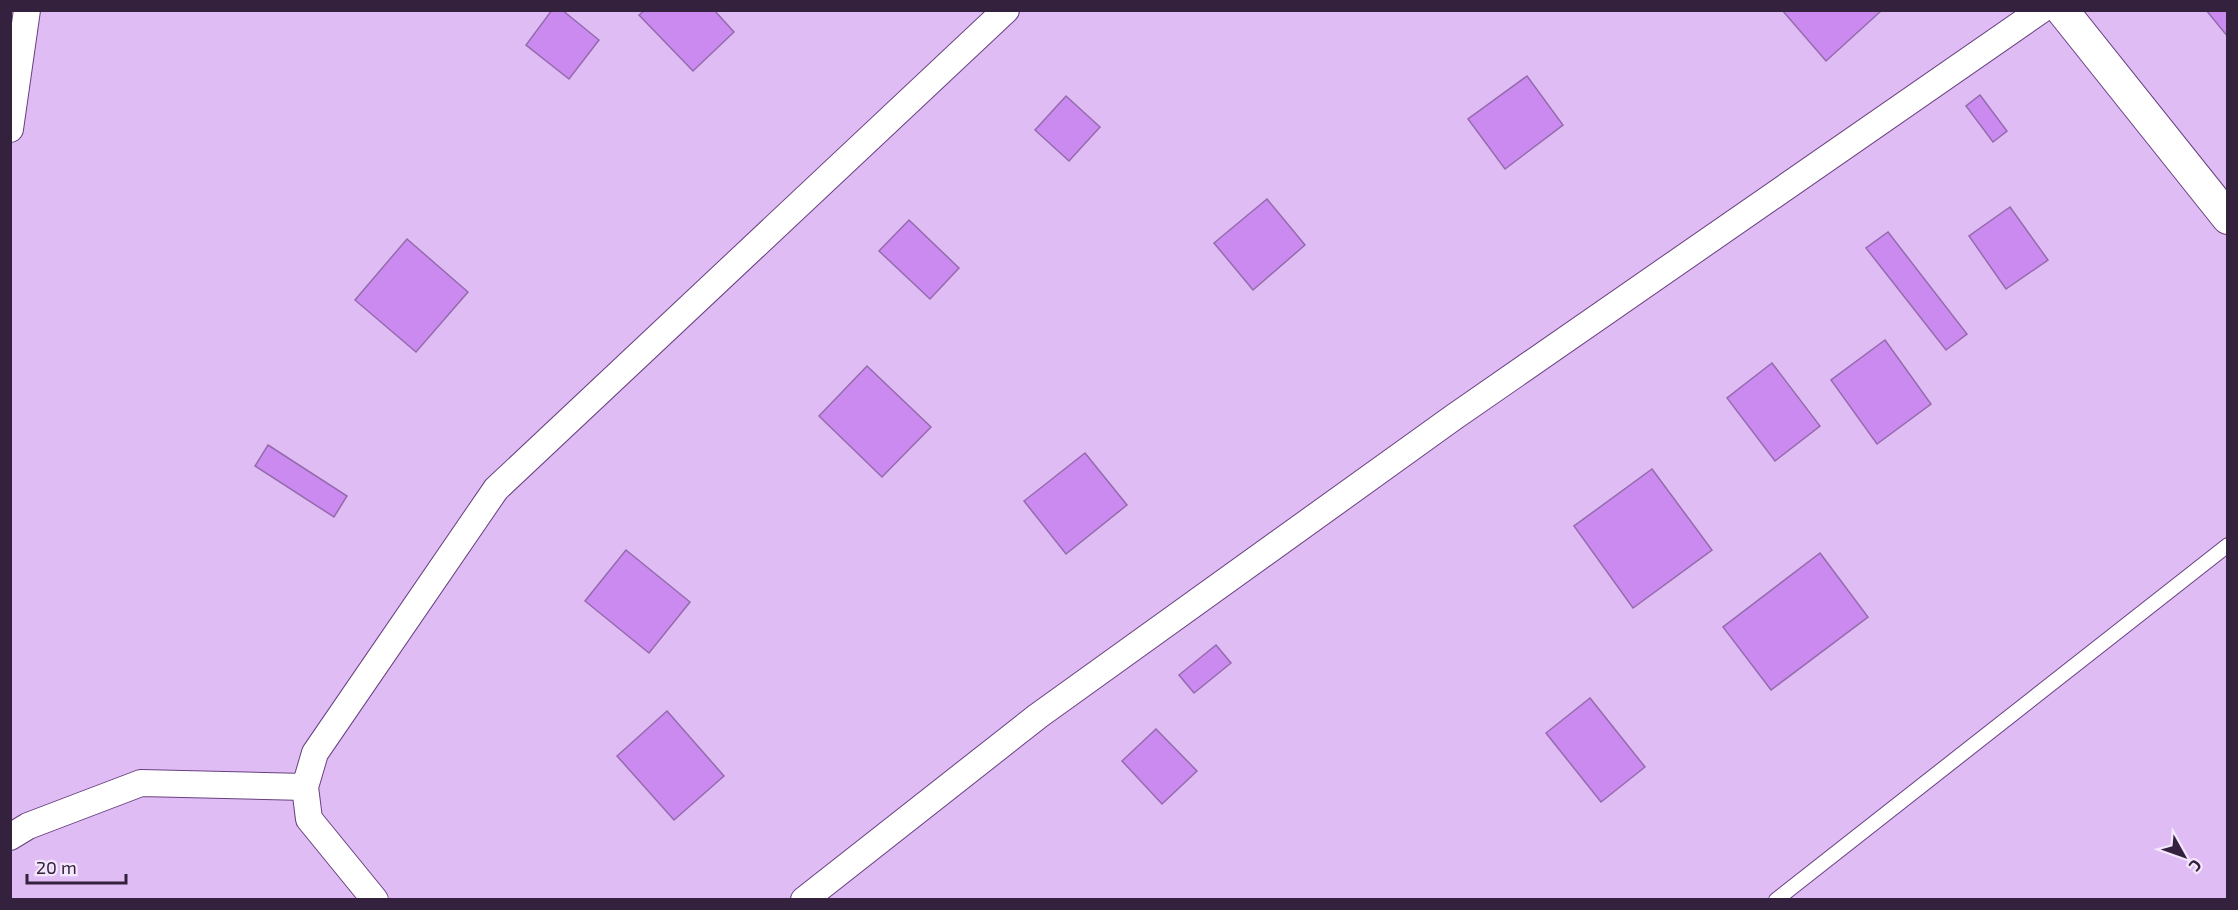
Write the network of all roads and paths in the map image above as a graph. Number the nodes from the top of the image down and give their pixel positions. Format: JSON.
{"nodes":[{"id":1,"x":27,"y":10,"type":"edge"},
{"id":2,"x":1006,"y":10,"type":"edge"},
{"id":3,"x":2041,"y":10,"type":"edge"},
{"id":4,"x":2062,"y":10,"type":"edge"},
{"id":5,"x":13,"y":88,"type":"edge"},
{"id":6,"x":10,"y":129,"type":"edge"},
{"id":7,"x":2228,"y":218,"type":"edge"},
{"id":8,"x":2228,"y":545,"type":"edge"},
{"id":9,"x":305,"y":787,"type":"junction"},
{"id":10,"x":10,"y":837,"type":"edge"},
{"id":11,"x":375,"y":900,"type":"edge"},
{"id":12,"x":804,"y":900,"type":"edge"},
{"id":13,"x":1776,"y":900,"type":"edge"}],
"edges":[{"from":1,"to":5,"type":"street"},
{"from":2,"to":9,"type":"street"},
{"from":3,"to":12,"type":"street"},
{"from":4,"to":7,"type":"street"},
{"from":5,"to":6,"type":"street"},
{"from":8,"to":13,"type":"lane"},
{"from":9,"to":10,"type":"street"},
{"from":9,"to":11,"type":"street"}]}
